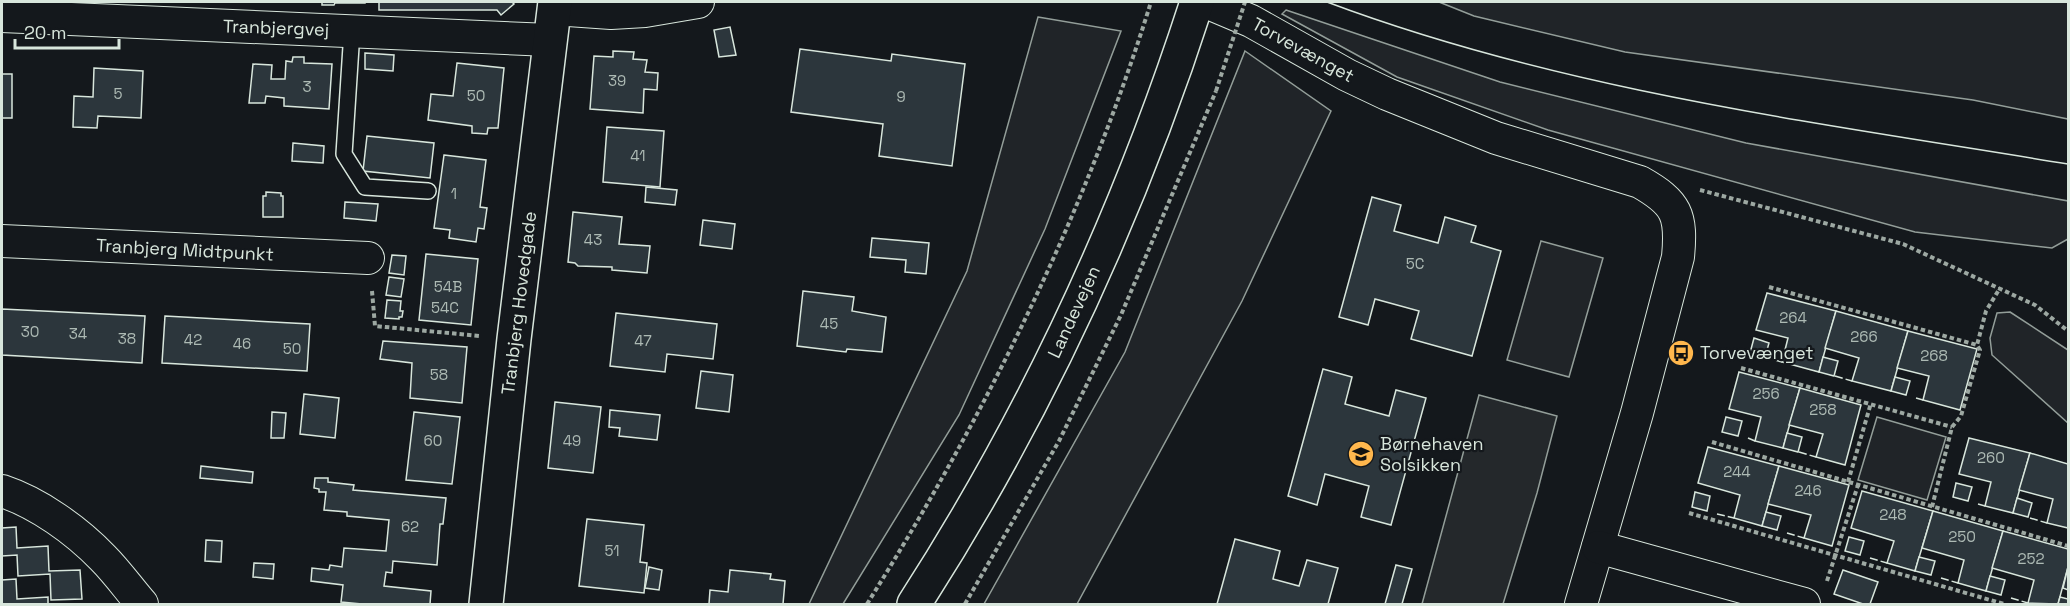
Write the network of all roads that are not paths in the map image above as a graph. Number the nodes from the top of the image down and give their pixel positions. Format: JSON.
{"nodes":[{"id":1,"x":698,"y":2,"type":"edge"},
{"id":2,"x":1197,"y":2,"type":"edge"},
{"id":3,"x":1206,"y":2,"type":"edge"},
{"id":4,"x":2,"y":16,"type":"edge"},
{"id":5,"x":553,"y":17,"type":"edge"},
{"id":6,"x":352,"y":31,"type":"junction"},
{"id":7,"x":428,"y":191,"type":"dead end"},
{"id":8,"x":2,"y":241,"type":"edge"},
{"id":9,"x":369,"y":258,"type":"road end"},
{"id":10,"x":2,"y":491,"type":"edge"},
{"id":11,"x":1598,"y":547,"type":"junction"},
{"id":12,"x":1815,"y":595,"type":"edge"},
{"id":13,"x":142,"y":604,"type":"edge"},
{"id":14,"x":486,"y":604,"type":"edge"},
{"id":15,"x":915,"y":604,"type":"edge"},
{"id":16,"x":1581,"y":604,"type":"edge"}],
"edges":[{"from":1,"to":5,"type":"street"},
{"from":2,"to":15,"type":"main road","name":"Landevejen"},
{"from":3,"to":11,"type":"street","name":"Torvevænget"},
{"from":4,"to":6,"type":"street","name":"Tranbjergvej"},
{"from":5,"to":6,"type":"street","name":"Tranbjergvej"},
{"from":5,"to":14,"type":"main road","name":"Tranbjerg Hovedgade"},
{"from":6,"to":7,"type":"lane"},
{"from":8,"to":9,"type":"street","name":"Tranbjerg Midtpunkt"},
{"from":10,"to":13,"type":"street"},
{"from":11,"to":12,"type":"street"},
{"from":11,"to":16,"type":"street"}]}
